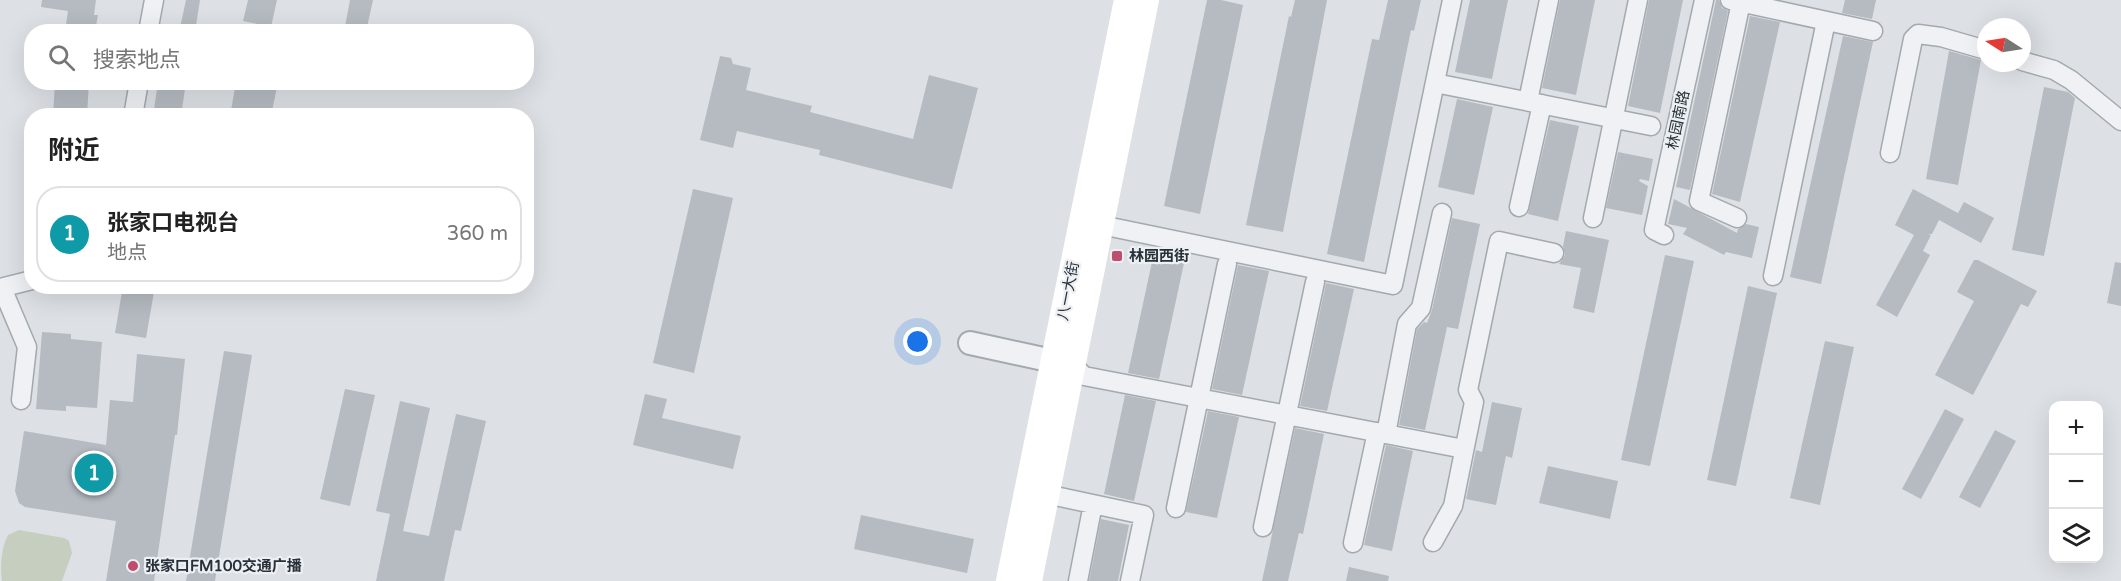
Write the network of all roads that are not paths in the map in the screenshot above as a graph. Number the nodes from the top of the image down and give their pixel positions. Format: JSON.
{"nodes":[{"id":1,"x":154,"y":0,"type":"edge"},
{"id":2,"x":1127,"y":0,"type":"edge"},
{"id":3,"x":1146,"y":0,"type":"edge"},
{"id":4,"x":1452,"y":0,"type":"edge"},
{"id":5,"x":1549,"y":0,"type":"edge"},
{"id":6,"x":1638,"y":0,"type":"edge"},
{"id":7,"x":1704,"y":0,"type":"edge"},
{"id":8,"x":1736,"y":1,"type":"edge"},
{"id":9,"x":1826,"y":21,"type":"junction"},
{"id":10,"x":150,"y":24,"type":"edge"},
{"id":11,"x":1873,"y":31,"type":"dead end"},
{"id":12,"x":1977,"y":47,"type":"edge"},
{"id":13,"x":2031,"y":64,"type":"edge"},
{"id":14,"x":1435,"y":83,"type":"junction"},
{"id":15,"x":138,"y":90,"type":"edge"},
{"id":16,"x":1535,"y":103,"type":"junction"},
{"id":17,"x":134,"y":108,"type":"edge"},
{"id":18,"x":1613,"y":118,"type":"junction"},
{"id":19,"x":2121,"y":121,"type":"edge"},
{"id":20,"x":1652,"y":126,"type":"dead end"},
{"id":21,"x":1890,"y":153,"type":"dead end"},
{"id":22,"x":1520,"y":207,"type":"dead end"},
{"id":23,"x":1442,"y":213,"type":"dead end"},
{"id":24,"x":1593,"y":218,"type":"dead end"},
{"id":25,"x":1737,"y":218,"type":"dead end"},
{"id":26,"x":1102,"y":219,"type":"junction"},
{"id":27,"x":1664,"y":235,"type":"dead end"},
{"id":28,"x":1554,"y":253,"type":"dead end"},
{"id":29,"x":1315,"y":258,"type":"dead end"},
{"id":30,"x":1227,"y":264,"type":"dead end"},
{"id":31,"x":1773,"y":276,"type":"dead end"},
{"id":32,"x":24,"y":282,"type":"edge"},
{"id":33,"x":1315,"y":282,"type":"dead end"},
{"id":34,"x":1,"y":288,"type":"edge"},
{"id":35,"x":970,"y":343,"type":"dead end"},
{"id":36,"x":1063,"y":363,"type":"junction"},
{"id":37,"x":1199,"y":398,"type":"junction"},
{"id":38,"x":21,"y":400,"type":"dead end"},
{"id":39,"x":1287,"y":415,"type":"junction"},
{"id":40,"x":1381,"y":433,"type":"junction"},
{"id":41,"x":1464,"y":449,"type":"junction"},
{"id":42,"x":1047,"y":494,"type":"junction"},
{"id":43,"x":1093,"y":504,"type":"junction"},
{"id":44,"x":1176,"y":508,"type":"dead end"},
{"id":45,"x":1263,"y":527,"type":"dead end"},
{"id":46,"x":1433,"y":542,"type":"dead end"},
{"id":47,"x":1353,"y":543,"type":"dead end"},
{"id":48,"x":1009,"y":581,"type":"edge"},
{"id":49,"x":1029,"y":581,"type":"edge"},
{"id":50,"x":1078,"y":581,"type":"edge"},
{"id":51,"x":1130,"y":581,"type":"edge"}],
"edges":[{"from":1,"to":10,"type":"street"},
{"from":2,"to":36,"type":"main road","name":"八一大街"},
{"from":3,"to":26,"type":"main road","name":"八一大街"},
{"from":4,"to":14,"type":"street"},
{"from":5,"to":16,"type":"street"},
{"from":6,"to":18,"type":"street"},
{"from":7,"to":27,"type":"street","name":"林园南路"},
{"from":8,"to":9,"type":"street"},
{"from":8,"to":25,"type":"street"},
{"from":9,"to":11,"type":"street"},
{"from":9,"to":31,"type":"street"},
{"from":12,"to":21,"type":"street"},
{"from":13,"to":19,"type":"street"},
{"from":14,"to":16,"type":"street"},
{"from":14,"to":26,"type":"street"},
{"from":15,"to":17,"type":"street"},
{"from":16,"to":18,"type":"street"},
{"from":16,"to":22,"type":"street"},
{"from":18,"to":20,"type":"street"},
{"from":18,"to":24,"type":"street"},
{"from":23,"to":40,"type":"street"},
{"from":26,"to":29,"type":"street"},
{"from":26,"to":36,"type":"main road","name":"八一大街"},
{"from":28,"to":41,"type":"street"},
{"from":30,"to":37,"type":"street"},
{"from":32,"to":34,"type":"street"},
{"from":33,"to":39,"type":"street"},
{"from":34,"to":38,"type":"street"},
{"from":35,"to":36,"type":"street"},
{"from":36,"to":37,"type":"street"},
{"from":36,"to":42,"type":"main road","name":"八一大街"},
{"from":36,"to":48,"type":"main road","name":"八一大街"},
{"from":37,"to":39,"type":"street"},
{"from":37,"to":44,"type":"street"},
{"from":39,"to":40,"type":"street"},
{"from":39,"to":45,"type":"street"},
{"from":40,"to":41,"type":"street"},
{"from":40,"to":47,"type":"street"},
{"from":41,"to":46,"type":"street"},
{"from":42,"to":43,"type":"street"},
{"from":42,"to":49,"type":"main road","name":"八一大街"},
{"from":43,"to":50,"type":"street"},
{"from":43,"to":51,"type":"street"}]}
